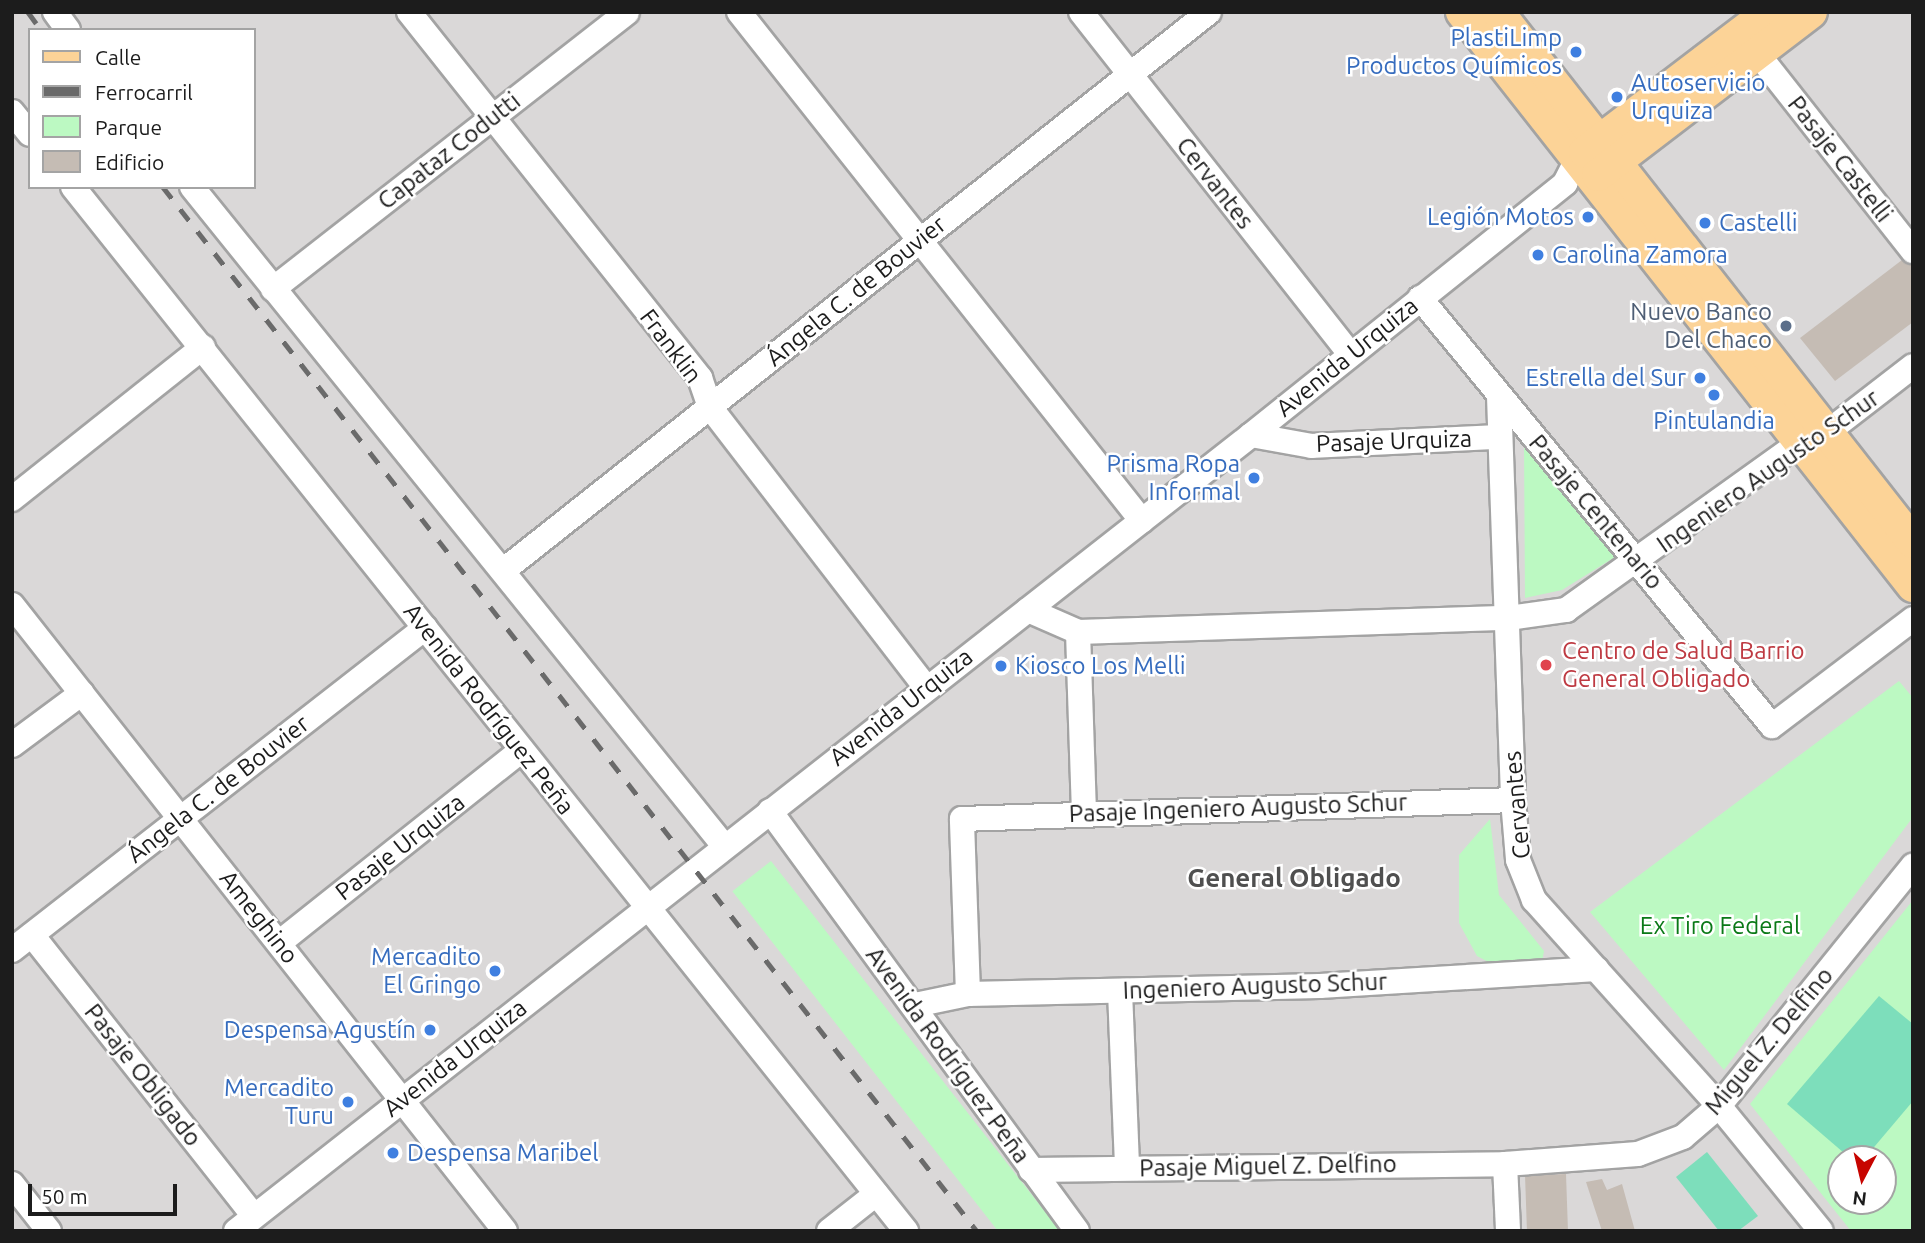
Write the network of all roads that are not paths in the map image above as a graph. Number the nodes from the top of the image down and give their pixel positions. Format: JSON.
{"nodes":[{"id":1,"x":55,"y":12,"type":"edge"},
{"id":2,"x":409,"y":12,"type":"edge"},
{"id":3,"x":627,"y":12,"type":"edge"},
{"id":4,"x":739,"y":12,"type":"edge"},
{"id":5,"x":1081,"y":12,"type":"edge"},
{"id":6,"x":1209,"y":12,"type":"edge"},
{"id":7,"x":1462,"y":12,"type":"edge"},
{"id":8,"x":1498,"y":12,"type":"edge"},
{"id":9,"x":1769,"y":12,"type":"edge"},
{"id":10,"x":1811,"y":12,"type":"edge"},
{"id":11,"x":67,"y":28,"type":"edge"},
{"id":12,"x":1749,"y":44,"type":"junction"},
{"id":13,"x":1130,"y":74,"type":"junction"},
{"id":14,"x":12,"y":112,"type":"edge"},
{"id":15,"x":491,"y":118,"type":"junction"},
{"id":16,"x":28,"y":132,"type":"edge"},
{"id":17,"x":1591,"y":165,"type":"junction"},
{"id":18,"x":76,"y":189,"type":"edge"},
{"id":19,"x":194,"y":189,"type":"edge"},
{"id":20,"x":920,"y":240,"type":"junction"},
{"id":21,"x":1913,"y":251,"type":"edge"},
{"id":22,"x":273,"y":289,"type":"junction"},
{"id":23,"x":1420,"y":298,"type":"junction"},
{"id":24,"x":204,"y":347,"type":"junction"},
{"id":25,"x":1349,"y":354,"type":"junction"},
{"id":26,"x":1913,"y":366,"type":"edge"},
{"id":27,"x":1499,"y":396,"type":"junction"},
{"id":28,"x":710,"y":407,"type":"junction"},
{"id":29,"x":1251,"y":435,"type":"junction"},
{"id":30,"x":1497,"y":437,"type":"junction"},
{"id":31,"x":1815,"y":437,"type":"junction"},
{"id":32,"x":12,"y":499,"type":"edge"},
{"id":33,"x":1142,"y":521,"type":"junction"},
{"id":34,"x":1913,"y":542,"type":"edge"},
{"id":35,"x":1638,"y":564,"type":"junction"},
{"id":36,"x":504,"y":570,"type":"junction"},
{"id":37,"x":1913,"y":586,"type":"edge"},
{"id":38,"x":12,"y":605,"type":"edge"},
{"id":39,"x":1028,"y":610,"type":"junction"},
{"id":40,"x":1507,"y":618,"type":"junction"},
{"id":41,"x":1913,"y":619,"type":"edge"},
{"id":42,"x":425,"y":628,"type":"junction"},
{"id":43,"x":1078,"y":632,"type":"junction"},
{"id":44,"x":925,"y":686,"type":"junction"},
{"id":45,"x":82,"y":692,"type":"junction"},
{"id":46,"x":12,"y":745,"type":"edge"},
{"id":47,"x":522,"y":750,"type":"junction"},
{"id":48,"x":1513,"y":800,"type":"junction"},
{"id":49,"x":770,"y":811,"type":"junction"},
{"id":50,"x":1084,"y":811,"type":"junction"},
{"id":51,"x":181,"y":817,"type":"junction"},
{"id":52,"x":725,"y":847,"type":"junction"},
{"id":53,"x":1913,"y":866,"type":"edge"},
{"id":54,"x":645,"y":909,"type":"junction"},
{"id":55,"x":32,"y":935,"type":"junction"},
{"id":56,"x":279,"y":943,"type":"junction"},
{"id":57,"x":12,"y":950,"type":"edge"},
{"id":58,"x":1596,"y":969,"type":"junction"},
{"id":59,"x":1120,"y":990,"type":"junction"},
{"id":60,"x":968,"y":993,"type":"junction"},
{"id":61,"x":915,"y":1005,"type":"junction"},
{"id":62,"x":403,"y":1098,"type":"junction"},
{"id":63,"x":1719,"y":1106,"type":"junction"},
{"id":64,"x":1506,"y":1164,"type":"junction"},
{"id":65,"x":1127,"y":1167,"type":"junction"},
{"id":66,"x":1031,"y":1170,"type":"junction"},
{"id":67,"x":12,"y":1184,"type":"edge"},
{"id":68,"x":876,"y":1194,"type":"junction"},
{"id":69,"x":245,"y":1223,"type":"edge"},
{"id":70,"x":49,"y":1231,"type":"edge"},
{"id":71,"x":505,"y":1231,"type":"edge"},
{"id":72,"x":829,"y":1231,"type":"edge"},
{"id":73,"x":906,"y":1231,"type":"edge"},
{"id":74,"x":1077,"y":1231,"type":"edge"},
{"id":75,"x":1508,"y":1231,"type":"edge"},
{"id":76,"x":1821,"y":1231,"type":"edge"}],
"edges":[{"from":1,"to":11,"type":"street"},
{"from":2,"to":15,"type":"street","name":"Franklin"},
{"from":3,"to":15,"type":"street","name":"Capataz Codutti"},
{"from":4,"to":20,"type":"street"},
{"from":5,"to":13,"type":"street","name":"Cervantes"},
{"from":6,"to":13,"type":"street","name":"Ángela C. de Bouvier"},
{"from":7,"to":17,"type":"main road"},
{"from":8,"to":17,"type":"main road"},
{"from":9,"to":12,"type":"main road","name":"Avenida Urquiza"},
{"from":10,"to":12,"type":"main road","name":"Avenida Urquiza"},
{"from":12,"to":17,"type":"main road","name":"Avenida Urquiza"},
{"from":12,"to":21,"type":"street","name":"Pasaje Castelli"},
{"from":13,"to":20,"type":"street","name":"Ángela C. de Bouvier"},
{"from":13,"to":25,"type":"street","name":"Cervantes"},
{"from":14,"to":16,"type":"street"},
{"from":15,"to":22,"type":"street","name":"Capataz Codutti"},
{"from":15,"to":28,"type":"street","name":"Franklin"},
{"from":17,"to":23,"type":"street","name":"Avenida Urquiza"},
{"from":17,"to":31,"type":"main road"},
{"from":18,"to":24,"type":"street","name":"Avenida Rodríguez Peña"},
{"from":19,"to":22,"type":"street"},
{"from":20,"to":28,"type":"street","name":"Ángela C. de Bouvier"},
{"from":20,"to":33,"type":"street"},
{"from":22,"to":36,"type":"street"},
{"from":23,"to":25,"type":"street","name":"Avenida Urquiza"},
{"from":23,"to":27,"type":"street","name":"Pasaje Centenario"},
{"from":24,"to":32,"type":"street"},
{"from":24,"to":42,"type":"street","name":"Avenida Rodríguez Peña"},
{"from":25,"to":29,"type":"street","name":"Avenida Urquiza"},
{"from":26,"to":31,"type":"street","name":"Ingeniero Augusto Schur"},
{"from":27,"to":30,"type":"street","name":"Cervantes"},
{"from":27,"to":35,"type":"street","name":"Pasaje Centenario"},
{"from":28,"to":36,"type":"street","name":"Ángela C. de Bouvier"},
{"from":28,"to":44,"type":"street","name":"Franklin"},
{"from":29,"to":30,"type":"street","name":"Pasaje Urquiza"},
{"from":29,"to":33,"type":"street","name":"Avenida Urquiza"},
{"from":30,"to":40,"type":"street","name":"Cervantes"},
{"from":31,"to":34,"type":"main road"},
{"from":31,"to":35,"type":"street","name":"Ingeniero Augusto Schur"},
{"from":31,"to":37,"type":"main road"},
{"from":33,"to":39,"type":"street","name":"Avenida Urquiza"},
{"from":35,"to":40,"type":"street","name":"Ingeniero Augusto Schur"},
{"from":35,"to":41,"type":"street","name":"Pasaje Centenario"},
{"from":36,"to":52,"type":"street"},
{"from":38,"to":45,"type":"street","name":"Ameghino"},
{"from":39,"to":43,"type":"street"},
{"from":39,"to":44,"type":"street","name":"Avenida Urquiza"},
{"from":40,"to":43,"type":"street","name":"Ingeniero Augusto Schur"},
{"from":40,"to":48,"type":"street","name":"Cervantes"},
{"from":42,"to":47,"type":"street","name":"Avenida Rodríguez Peña"},
{"from":42,"to":51,"type":"street","name":"Ángela C. de Bouvier"},
{"from":43,"to":50,"type":"street"},
{"from":44,"to":49,"type":"street","name":"Avenida Urquiza"},
{"from":45,"to":46,"type":"street"},
{"from":45,"to":51,"type":"street","name":"Ameghino"},
{"from":47,"to":54,"type":"street","name":"Avenida Rodríguez Peña"},
{"from":47,"to":56,"type":"street","name":"Pasaje Urquiza"},
{"from":48,"to":50,"type":"street","name":"Pasaje Ingeniero Augusto Schur"},
{"from":48,"to":58,"type":"street","name":"Cervantes"},
{"from":49,"to":52,"type":"street","name":"Avenida Urquiza"},
{"from":49,"to":61,"type":"street","name":"Avenida Rodríguez Peña"},
{"from":50,"to":60,"type":"street","name":"Pasaje Ingeniero Augusto Schur"},
{"from":51,"to":55,"type":"street","name":"Ángela C. de Bouvier"},
{"from":51,"to":56,"type":"street","name":"Ameghino"},
{"from":52,"to":54,"type":"street","name":"Avenida Urquiza"},
{"from":53,"to":63,"type":"street","name":"Miguel Z. Delfino"},
{"from":54,"to":62,"type":"street","name":"Avenida Urquiza"},
{"from":54,"to":68,"type":"street","name":"Avenida Rodríguez Peña"},
{"from":55,"to":57,"type":"street","name":"Ángela C. de Bouvier"},
{"from":55,"to":69,"type":"street","name":"Pasaje Obligado"},
{"from":56,"to":62,"type":"street","name":"Ameghino"},
{"from":58,"to":59,"type":"street","name":"Ingeniero Augusto Schur"},
{"from":58,"to":63,"type":"street","name":"Cervantes"},
{"from":59,"to":60,"type":"street","name":"Ingeniero Augusto Schur"},
{"from":59,"to":65,"type":"street"},
{"from":60,"to":61,"type":"street","name":"Ingeniero Augusto Schur"},
{"from":61,"to":66,"type":"street","name":"Avenida Rodríguez Peña"},
{"from":62,"to":69,"type":"street","name":"Avenida Urquiza"},
{"from":62,"to":71,"type":"street","name":"Ameghino"},
{"from":63,"to":64,"type":"street","name":"Miguel Z. Delfino"},
{"from":63,"to":76,"type":"street","name":"Cervantes"},
{"from":64,"to":65,"type":"street","name":"Pasaje Miguel Z. Delfino"},
{"from":64,"to":75,"type":"street"},
{"from":65,"to":66,"type":"street","name":"Pasaje Miguel Z. Delfino"},
{"from":66,"to":74,"type":"street","name":"Avenida Rodríguez Peña"},
{"from":67,"to":70,"type":"street"},
{"from":68,"to":72,"type":"street"},
{"from":68,"to":73,"type":"street","name":"Avenida Rodríguez Peña"}]}
